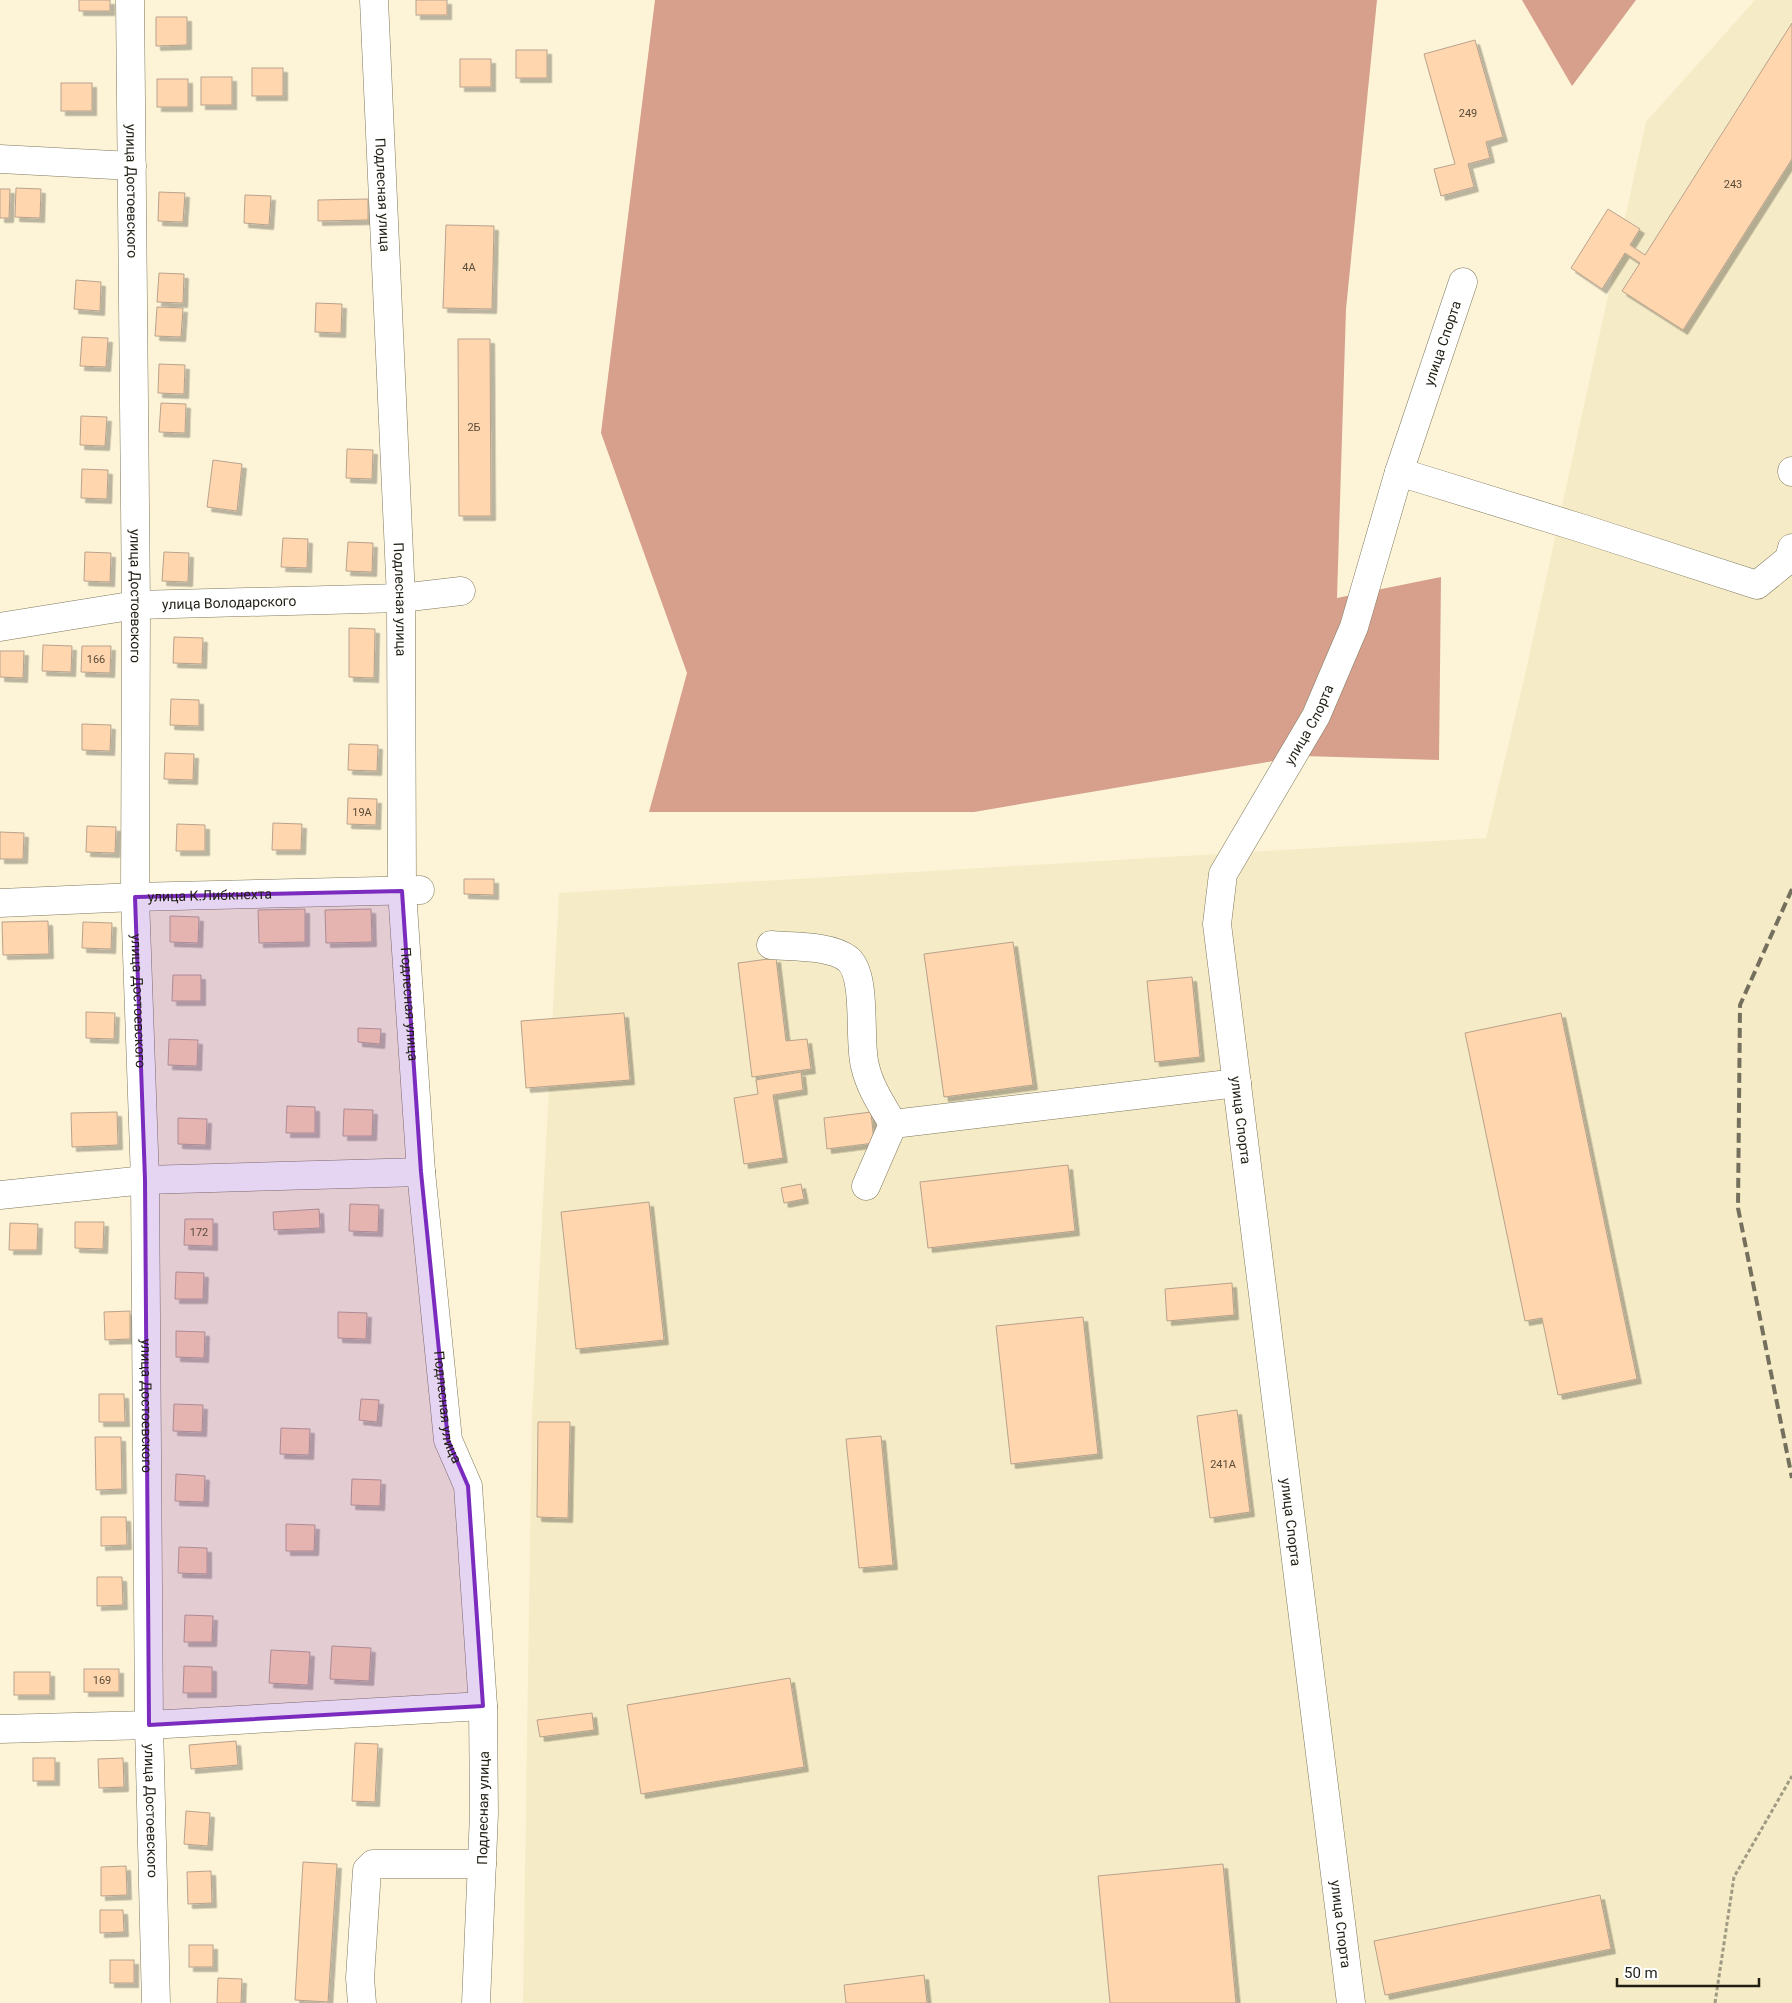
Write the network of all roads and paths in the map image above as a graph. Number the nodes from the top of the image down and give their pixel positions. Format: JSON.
{"nodes":[{"id":1,"x":130,"y":0,"type":"edge"},
{"id":2,"x":374,"y":0,"type":"edge"},
{"id":3,"x":0,"y":159,"type":"edge"},
{"id":4,"x":132,"y":166,"type":"junction"},
{"id":5,"x":1463,"y":282,"type":"dead end"},
{"id":6,"x":1399,"y":472,"type":"junction"},
{"id":7,"x":1792,"y":548,"type":"edge"},
{"id":8,"x":461,"y":591,"type":"dead end"},
{"id":9,"x":401,"y":598,"type":"junction"},
{"id":10,"x":136,"y":605,"type":"junction"},
{"id":11,"x":0,"y":627,"type":"edge"},
{"id":12,"x":411,"y":891,"type":"junction"},
{"id":13,"x":135,"y":897,"type":"junction"},
{"id":14,"x":0,"y":903,"type":"edge"},
{"id":15,"x":770,"y":945,"type":"dead end"},
{"id":16,"x":1237,"y":1082,"type":"junction"},
{"id":17,"x":893,"y":1124,"type":"junction"},
{"id":18,"x":421,"y":1172,"type":"junction"},
{"id":19,"x":145,"y":1180,"type":"junction"},
{"id":20,"x":866,"y":1186,"type":"dead end"},
{"id":21,"x":0,"y":1195,"type":"edge"},
{"id":22,"x":483,"y":1706,"type":"junction"},
{"id":23,"x":149,"y":1725,"type":"junction"},
{"id":24,"x":0,"y":1729,"type":"edge"},
{"id":25,"x":1792,"y":1776,"type":"edge"},
{"id":26,"x":482,"y":1864,"type":"junction"},
{"id":27,"x":156,"y":2003,"type":"edge"},
{"id":28,"x":362,"y":2003,"type":"edge"},
{"id":29,"x":476,"y":2003,"type":"edge"},
{"id":30,"x":1351,"y":2003,"type":"edge"},
{"id":31,"x":1715,"y":2003,"type":"edge"}],
"edges":[{"from":1,"to":4,"type":"street","name":"улица Достоевского"},
{"from":2,"to":9,"type":"street","name":"Подлесная улица"},
{"from":3,"to":4,"type":"street"},
{"from":4,"to":10,"type":"street","name":"улица Достоевского"},
{"from":5,"to":6,"type":"street","name":"улица Спорта"},
{"from":6,"to":7,"type":"street"},
{"from":6,"to":16,"type":"street","name":"улица Спорта"},
{"from":8,"to":9,"type":"street","name":"улица Володарского"},
{"from":9,"to":10,"type":"street","name":"улица Володарского"},
{"from":9,"to":12,"type":"street","name":"Подлесная улица"},
{"from":10,"to":11,"type":"street","name":"улица Володарского"},
{"from":10,"to":13,"type":"street","name":"улица Достоевского"},
{"from":12,"to":13,"type":"street","name":"улица К.Либкнехта"},
{"from":12,"to":18,"type":"street","name":"Подлесная улица"},
{"from":13,"to":14,"type":"street","name":"улица К.Либкнехта"},
{"from":13,"to":19,"type":"street","name":"улица Достоевского"},
{"from":15,"to":17,"type":"street"},
{"from":16,"to":17,"type":"street"},
{"from":16,"to":30,"type":"street","name":"улица Спорта"},
{"from":17,"to":20,"type":"street"},
{"from":18,"to":19,"type":"street"},
{"from":18,"to":22,"type":"street","name":"Подлесная улица"},
{"from":19,"to":21,"type":"street"},
{"from":19,"to":23,"type":"street","name":"улица Достоевского"},
{"from":22,"to":23,"type":"street"},
{"from":22,"to":26,"type":"street","name":"Подлесная улица"},
{"from":23,"to":24,"type":"street"},
{"from":23,"to":27,"type":"street","name":"улица Достоевского"},
{"from":25,"to":31,"type":"path"},
{"from":26,"to":28,"type":"street"},
{"from":26,"to":29,"type":"street","name":"Подлесная улица"}]}
